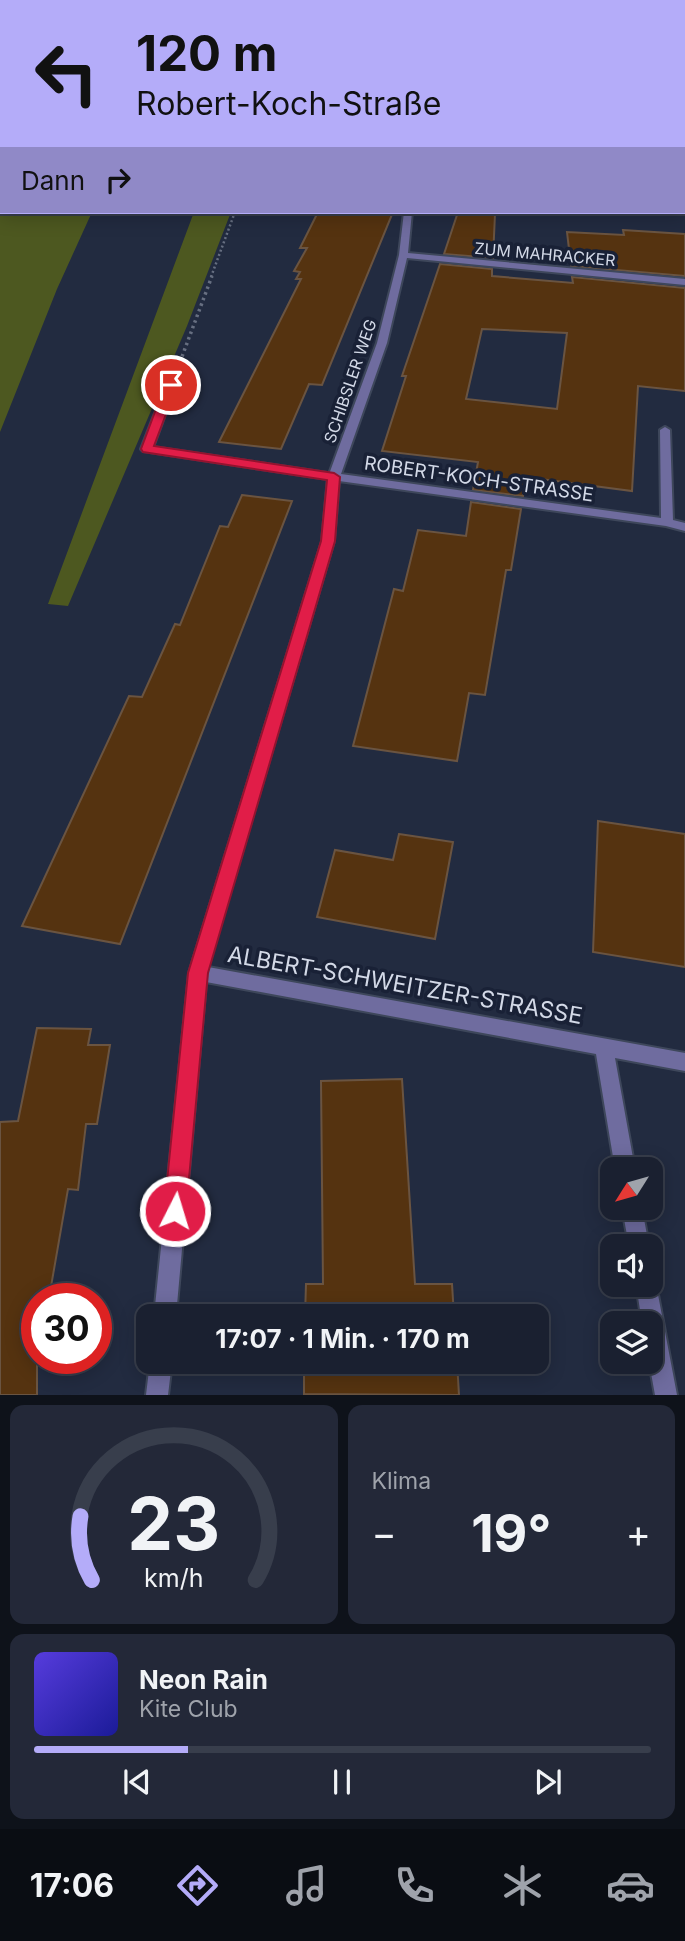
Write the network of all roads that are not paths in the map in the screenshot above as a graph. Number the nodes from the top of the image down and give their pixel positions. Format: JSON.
{"nodes":[{"id":1,"x":408,"y":214,"type":"edge"},
{"id":2,"x":402,"y":255,"type":"junction"},
{"id":3,"x":685,"y":282,"type":"edge"},
{"id":4,"x":171,"y":385,"type":"road end"},
{"id":5,"x":665,"y":430,"type":"dead end"},
{"id":6,"x":334,"y":477,"type":"junction"},
{"id":7,"x":667,"y":522,"type":"junction"},
{"id":8,"x":685,"y":527,"type":"edge"},
{"id":9,"x":198,"y":973,"type":"junction"},
{"id":10,"x":604,"y":1047,"type":"junction"},
{"id":11,"x":685,"y":1062,"type":"edge"},
{"id":12,"x":623,"y":1157,"type":"edge"},
{"id":13,"x":648,"y":1297,"type":"edge"},
{"id":14,"x":166,"y":1304,"type":"edge"},
{"id":15,"x":160,"y":1374,"type":"edge"},
{"id":16,"x":157,"y":1395,"type":"edge"},
{"id":17,"x":666,"y":1395,"type":"edge"}],
"edges":[{"from":1,"to":2,"type":"street","name":"SCHIBSLER WEG"},
{"from":2,"to":3,"type":"street","name":"ZUM MAHRACKER"},
{"from":2,"to":6,"type":"street","name":"SCHIBSLER WEG"},
{"from":4,"to":6,"type":"street","name":"ROBERT-KOCH-STRASSE"},
{"from":5,"to":7,"type":"street"},
{"from":6,"to":7,"type":"street","name":"ROBERT-KOCH-STRASSE"},
{"from":6,"to":9,"type":"street","name":"SCHIBSLER WEG"},
{"from":7,"to":8,"type":"street","name":"ROBERT-KOCH-STRASSE"},
{"from":9,"to":10,"type":"street","name":"ALBERT-SCHWEITZER-STRASSE"},
{"from":9,"to":14,"type":"street","name":"SCHIBSLER WEG"},
{"from":10,"to":11,"type":"street","name":"ALBERT-SCHWEITZER-STRASSE"},
{"from":10,"to":12,"type":"street"},
{"from":13,"to":17,"type":"street"},
{"from":15,"to":16,"type":"street"}]}
